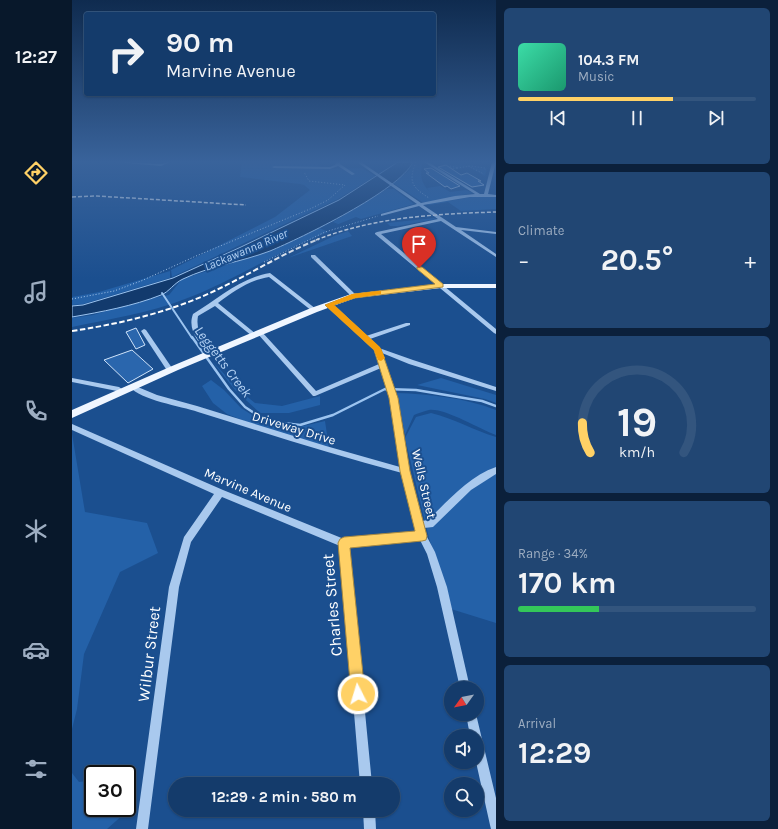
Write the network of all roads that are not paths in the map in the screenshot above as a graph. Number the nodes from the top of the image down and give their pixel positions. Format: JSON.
{"nodes":[{"id":1,"x":417,"y":201,"type":"edge"},
{"id":2,"x":441,"y":201,"type":"edge"},
{"id":3,"x":422,"y":204,"type":"junction"},
{"id":4,"x":384,"y":215,"type":"road end"},
{"id":5,"x":443,"y":219,"type":"junction"},
{"id":6,"x":455,"y":228,"type":"junction"},
{"id":7,"x":496,"y":233,"type":"edge"},
{"id":8,"x":314,"y":256,"type":"dead end"},
{"id":9,"x":496,"y":256,"type":"edge"},
{"id":10,"x":441,"y":286,"type":"junction"},
{"id":11,"x":496,"y":286,"type":"edge"},
{"id":12,"x":354,"y":296,"type":"junction"},
{"id":13,"x":215,"y":303,"type":"junction"},
{"id":14,"x":329,"y":305,"type":"junction"},
{"id":15,"x":314,"y":310,"type":"junction"},
{"id":16,"x":408,"y":324,"type":"dead end"},
{"id":17,"x":144,"y":331,"type":"dead end"},
{"id":18,"x":496,"y":332,"type":"edge"},
{"id":19,"x":257,"y":334,"type":"junction"},
{"id":20,"x":366,"y":338,"type":"junction"},
{"id":21,"x":377,"y":349,"type":"junction"},
{"id":22,"x":210,"y":354,"type":"junction"},
{"id":23,"x":383,"y":365,"type":"junction"},
{"id":24,"x":170,"y":370,"type":"junction"},
{"id":25,"x":72,"y":380,"type":"edge"},
{"id":26,"x":133,"y":387,"type":"junction"},
{"id":27,"x":496,"y":389,"type":"edge"},
{"id":28,"x":123,"y":392,"type":"junction"},
{"id":29,"x":72,"y":414,"type":"edge"},
{"id":30,"x":72,"y":426,"type":"edge"},
{"id":31,"x":496,"y":470,"type":"edge"},
{"id":32,"x":405,"y":471,"type":"junction"},
{"id":33,"x":220,"y":494,"type":"junction"},
{"id":34,"x":419,"y":525,"type":"junction"},
{"id":35,"x":422,"y":536,"type":"junction"},
{"id":36,"x":344,"y":543,"type":"junction"},
{"id":37,"x":463,"y":681,"type":"edge"},
{"id":38,"x":483,"y":769,"type":"edge"},
{"id":39,"x":365,"y":777,"type":"edge"},
{"id":40,"x":369,"y":817,"type":"edge"},
{"id":41,"x":496,"y":825,"type":"edge"},
{"id":42,"x":142,"y":829,"type":"edge"},
{"id":43,"x":370,"y":829,"type":"edge"}],
"edges":[{"from":1,"to":3,"type":"street"},
{"from":2,"to":3,"type":"street"},
{"from":3,"to":4,"type":"street"},
{"from":3,"to":5,"type":"street"},
{"from":5,"to":6,"type":"street"},
{"from":5,"to":10,"type":"street"},
{"from":6,"to":7,"type":"street"},
{"from":6,"to":9,"type":"street"},
{"from":8,"to":12,"type":"street"},
{"from":10,"to":11,"type":"main road"},
{"from":10,"to":12,"type":"main road"},
{"from":10,"to":18,"type":"street"},
{"from":12,"to":14,"type":"main road"},
{"from":13,"to":15,"type":"street"},
{"from":13,"to":19,"type":"street"},
{"from":13,"to":22,"type":"street"},
{"from":14,"to":15,"type":"main road"},
{"from":14,"to":20,"type":"street","name":"Wells Street"},
{"from":15,"to":19,"type":"main road"},
{"from":16,"to":20,"type":"street"},
{"from":17,"to":24,"type":"street"},
{"from":19,"to":22,"type":"main road"},
{"from":19,"to":23,"type":"street"},
{"from":20,"to":21,"type":"street","name":"Wells Street"},
{"from":21,"to":23,"type":"street","name":"Wells Street"},
{"from":21,"to":27,"type":"street"},
{"from":22,"to":24,"type":"main road"},
{"from":23,"to":32,"type":"street","name":"Wells Street"},
{"from":24,"to":26,"type":"main road"},
{"from":25,"to":28,"type":"street"},
{"from":26,"to":28,"type":"main road"},
{"from":26,"to":32,"type":"street","name":"Driveway Drive"},
{"from":28,"to":29,"type":"main road"},
{"from":30,"to":33,"type":"street","name":"Marvine Avenue"},
{"from":31,"to":34,"type":"street"},
{"from":32,"to":34,"type":"street","name":"Wells Street"},
{"from":33,"to":36,"type":"street","name":"Marvine Avenue"},
{"from":33,"to":42,"type":"street","name":"Wilbur Street"},
{"from":34,"to":35,"type":"street","name":"Wells Street"},
{"from":35,"to":36,"type":"street","name":"Marvine Avenue"},
{"from":35,"to":37,"type":"street","name":"Wells Street"},
{"from":36,"to":39,"type":"street","name":"Charles Street"},
{"from":38,"to":41,"type":"street"},
{"from":40,"to":43,"type":"street"}]}
